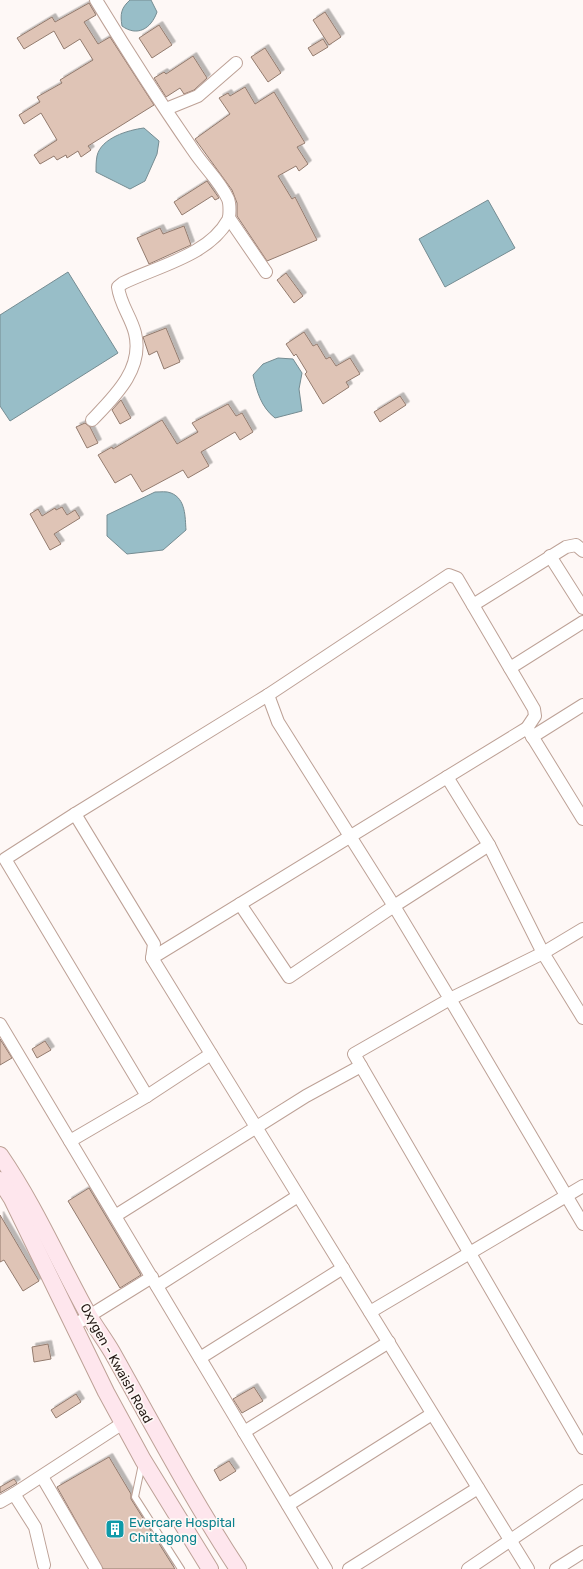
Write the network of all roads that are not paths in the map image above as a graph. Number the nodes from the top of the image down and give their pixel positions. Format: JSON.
{"nodes":[{"id":1,"x":96,"y":0,"type":"edge"},
{"id":2,"x":236,"y":63,"type":"dead end"},
{"id":3,"x":166,"y":109,"type":"junction"},
{"id":4,"x":229,"y":218,"type":"junction"},
{"id":5,"x":266,"y":272,"type":"dead end"},
{"id":6,"x":92,"y":420,"type":"dead end"},
{"id":7,"x":583,"y":551,"type":"edge"},
{"id":8,"x":550,"y":556,"type":"junction"},
{"id":9,"x":473,"y":605,"type":"junction"},
{"id":10,"x":583,"y":608,"type":"edge"},
{"id":11,"x":583,"y":622,"type":"edge"},
{"id":12,"x":510,"y":668,"type":"junction"},
{"id":13,"x":268,"y":695,"type":"junction"},
{"id":14,"x":583,"y":705,"type":"edge"},
{"id":15,"x":530,"y":732,"type":"junction"},
{"id":16,"x":447,"y":777,"type":"junction"},
{"id":17,"x":76,"y":814,"type":"junction"},
{"id":18,"x":582,"y":815,"type":"edge"},
{"id":19,"x":351,"y":836,"type":"junction"},
{"id":20,"x":489,"y":846,"type":"junction"},
{"id":21,"x":2,"y":860,"type":"edge"},
{"id":22,"x":240,"y":904,"type":"junction"},
{"id":23,"x":394,"y":906,"type":"junction"},
{"id":24,"x":583,"y":929,"type":"edge"},
{"id":25,"x":544,"y":953,"type":"junction"},
{"id":26,"x":152,"y":958,"type":"junction"},
{"id":27,"x":450,"y":999,"type":"junction"},
{"id":28,"x":583,"y":1018,"type":"edge"},
{"id":29,"x":1,"y":1027,"type":"edge"},
{"id":30,"x":211,"y":1054,"type":"junction"},
{"id":31,"x":361,"y":1066,"type":"junction"},
{"id":32,"x":147,"y":1096,"type":"junction"},
{"id":33,"x":256,"y":1127,"type":"junction"},
{"id":34,"x":70,"y":1141,"type":"junction"},
{"id":35,"x":0,"y":1155,"type":"edge"},
{"id":36,"x":0,"y":1180,"type":"edge"},
{"id":37,"x":583,"y":1186,"type":"edge"},
{"id":38,"x":298,"y":1196,"type":"junction"},
{"id":39,"x":566,"y":1196,"type":"junction"},
{"id":40,"x":115,"y":1216,"type":"junction"},
{"id":41,"x":583,"y":1224,"type":"edge"},
{"id":42,"x":470,"y":1254,"type":"junction"},
{"id":43,"x":343,"y":1268,"type":"junction"},
{"id":44,"x":154,"y":1282,"type":"junction"},
{"id":45,"x":370,"y":1312,"type":"junction"},
{"id":46,"x":89,"y":1317,"type":"junction"},
{"id":47,"x":74,"y":1326,"type":"junction"},
{"id":48,"x":389,"y":1342,"type":"junction"},
{"id":49,"x":200,"y":1358,"type":"junction"},
{"id":50,"x":432,"y":1414,"type":"junction"},
{"id":51,"x":123,"y":1423,"type":"junction"},
{"id":52,"x":244,"y":1432,"type":"junction"},
{"id":53,"x":583,"y":1448,"type":"edge"},
{"id":54,"x":143,"y":1460,"type":"junction"},
{"id":55,"x":44,"y":1480,"type":"dead end"},
{"id":56,"x":478,"y":1488,"type":"junction"},
{"id":57,"x":583,"y":1491,"type":"edge"},
{"id":58,"x":14,"y":1494,"type":"junction"},
{"id":59,"x":0,"y":1502,"type":"edge"},
{"id":60,"x":288,"y":1505,"type":"junction"},
{"id":61,"x":510,"y":1540,"type":"junction"},
{"id":62,"x":583,"y":1552,"type":"edge"},
{"id":63,"x":43,"y":1568,"type":"edge"},
{"id":64,"x":96,"y":1569,"type":"edge"},
{"id":65,"x":181,"y":1569,"type":"edge"},
{"id":66,"x":210,"y":1569,"type":"edge"},
{"id":67,"x":238,"y":1569,"type":"edge"},
{"id":68,"x":326,"y":1569,"type":"edge"},
{"id":69,"x":349,"y":1569,"type":"edge"},
{"id":70,"x":468,"y":1569,"type":"edge"},
{"id":71,"x":528,"y":1569,"type":"edge"},
{"id":72,"x":556,"y":1569,"type":"edge"}],
"edges":[{"from":1,"to":3,"type":"street"},
{"from":2,"to":3,"type":"street"},
{"from":3,"to":4,"type":"street"},
{"from":4,"to":5,"type":"street"},
{"from":4,"to":6,"type":"street"},
{"from":7,"to":8,"type":"street"},
{"from":8,"to":9,"type":"street"},
{"from":8,"to":10,"type":"street"},
{"from":9,"to":12,"type":"street"},
{"from":9,"to":13,"type":"street"},
{"from":11,"to":12,"type":"street"},
{"from":12,"to":15,"type":"street"},
{"from":13,"to":17,"type":"street"},
{"from":13,"to":19,"type":"street"},
{"from":14,"to":15,"type":"street"},
{"from":15,"to":16,"type":"street"},
{"from":15,"to":18,"type":"street"},
{"from":16,"to":19,"type":"street"},
{"from":16,"to":20,"type":"street"},
{"from":17,"to":21,"type":"street"},
{"from":17,"to":26,"type":"street"},
{"from":19,"to":22,"type":"street"},
{"from":19,"to":23,"type":"street"},
{"from":20,"to":23,"type":"street"},
{"from":20,"to":25,"type":"street"},
{"from":21,"to":32,"type":"street"},
{"from":22,"to":23,"type":"street"},
{"from":22,"to":26,"type":"street"},
{"from":23,"to":27,"type":"street"},
{"from":24,"to":25,"type":"street"},
{"from":25,"to":27,"type":"street"},
{"from":25,"to":28,"type":"street"},
{"from":26,"to":30,"type":"street"},
{"from":27,"to":31,"type":"street"},
{"from":27,"to":39,"type":"street"},
{"from":29,"to":34,"type":"street"},
{"from":30,"to":32,"type":"street"},
{"from":30,"to":33,"type":"street"},
{"from":31,"to":33,"type":"street"},
{"from":31,"to":42,"type":"street"},
{"from":32,"to":34,"type":"street"},
{"from":33,"to":38,"type":"street"},
{"from":33,"to":40,"type":"street"},
{"from":34,"to":40,"type":"street"},
{"from":35,"to":46,"type":"main road","name":"Oxygen - Kwaish Road"},
{"from":36,"to":47,"type":"main road","name":"Oxygen - Kwaish Road"},
{"from":37,"to":39,"type":"street"},
{"from":38,"to":43,"type":"street"},
{"from":38,"to":44,"type":"street"},
{"from":39,"to":41,"type":"street"},
{"from":39,"to":42,"type":"street"},
{"from":40,"to":44,"type":"street"},
{"from":42,"to":45,"type":"street"},
{"from":42,"to":53,"type":"street"},
{"from":43,"to":45,"type":"street"},
{"from":43,"to":49,"type":"street"},
{"from":44,"to":46,"type":"street"},
{"from":44,"to":49,"type":"street"},
{"from":45,"to":48,"type":"street"},
{"from":46,"to":47,"type":"street"},
{"from":46,"to":67,"type":"main road","name":"Oxygen - Kwaish Road"},
{"from":47,"to":51,"type":"main road","name":"Oxygen - Kwaish Road"},
{"from":48,"to":50,"type":"street"},
{"from":48,"to":52,"type":"street"},
{"from":49,"to":52,"type":"street"},
{"from":50,"to":56,"type":"street"},
{"from":50,"to":60,"type":"street"},
{"from":51,"to":54,"type":"main road","name":"Oxygen - Kwaish Road"},
{"from":51,"to":58,"type":"street"},
{"from":52,"to":60,"type":"street"},
{"from":54,"to":65,"type":"lane"},
{"from":54,"to":66,"type":"main road","name":"Oxygen - Kwaish Road"},
{"from":55,"to":64,"type":"street"},
{"from":56,"to":61,"type":"street"},
{"from":56,"to":69,"type":"street"},
{"from":57,"to":61,"type":"street"},
{"from":58,"to":59,"type":"street"},
{"from":58,"to":63,"type":"street"},
{"from":60,"to":68,"type":"street"},
{"from":61,"to":70,"type":"street"},
{"from":61,"to":71,"type":"street"},
{"from":62,"to":72,"type":"street"}]}
